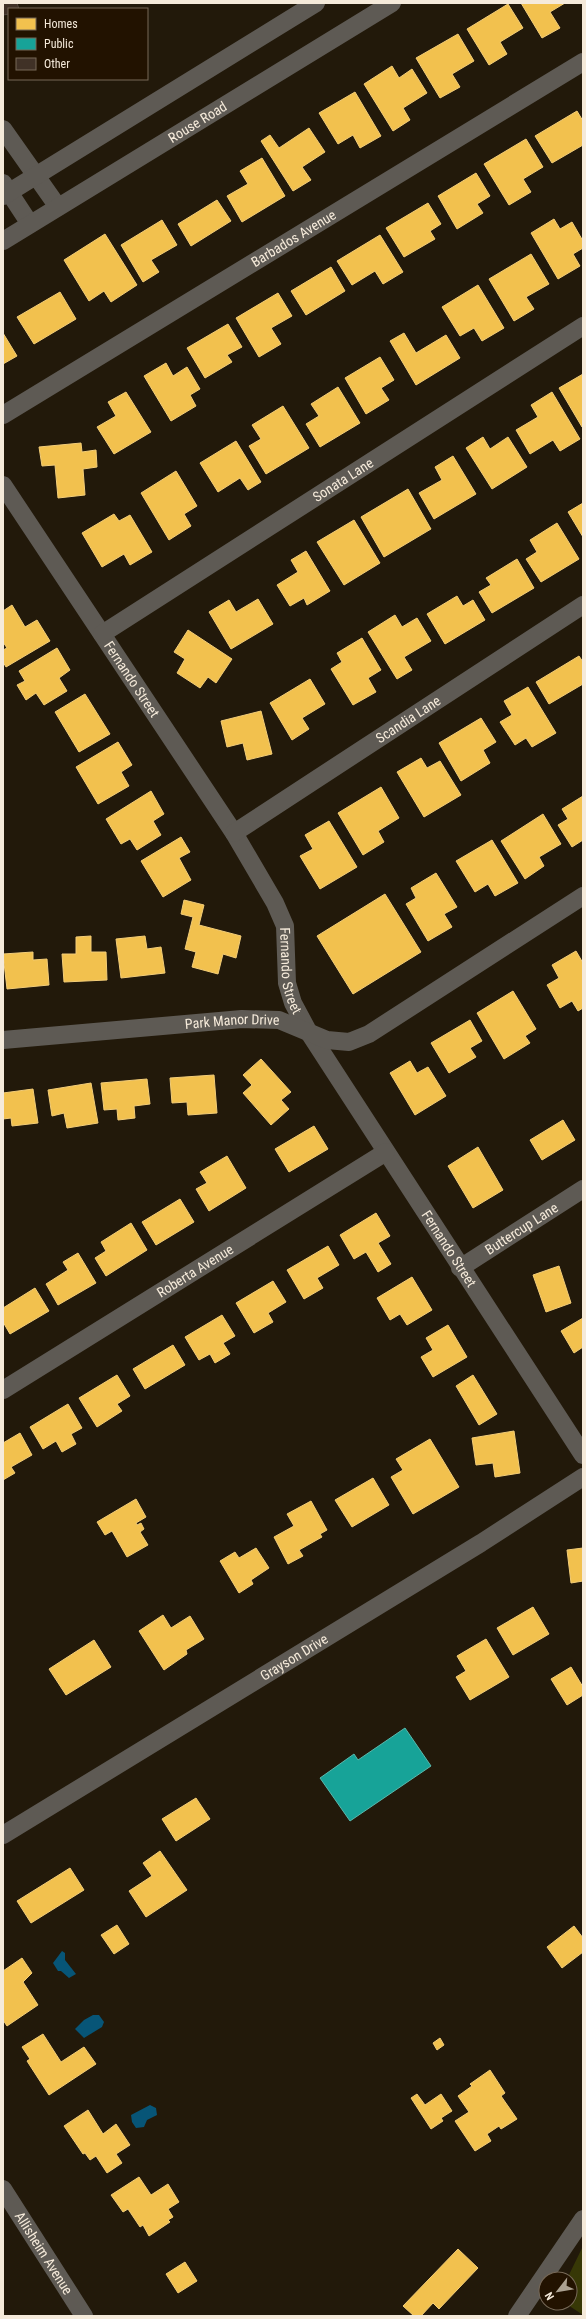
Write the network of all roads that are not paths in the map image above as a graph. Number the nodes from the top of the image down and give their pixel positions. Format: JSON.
{"nodes":[{"id":1,"x":316,"y":3,"type":"edge"},
{"id":2,"x":392,"y":3,"type":"edge"},
{"id":3,"x":583,"y":62,"type":"edge"},
{"id":4,"x":3,"y":129,"type":"edge"},
{"id":5,"x":37,"y":175,"type":"junction"},
{"id":6,"x":5,"y":190,"type":"edge"},
{"id":7,"x":58,"y":207,"type":"junction"},
{"id":8,"x":30,"y":224,"type":"junction"},
{"id":9,"x":3,"y":241,"type":"edge"},
{"id":10,"x":583,"y":326,"type":"edge"},
{"id":11,"x":3,"y":415,"type":"edge"},
{"id":12,"x":3,"y":485,"type":"edge"},
{"id":13,"x":583,"y":605,"type":"edge"},
{"id":14,"x":102,"y":634,"type":"junction"},
{"id":15,"x":234,"y":833,"type":"junction"},
{"id":16,"x":583,"y":896,"type":"edge"},
{"id":17,"x":308,"y":1031,"type":"junction"},
{"id":18,"x":3,"y":1040,"type":"edge"},
{"id":19,"x":386,"y":1152,"type":"junction"},
{"id":20,"x":583,"y":1189,"type":"edge"},
{"id":21,"x":460,"y":1268,"type":"junction"},
{"id":22,"x":3,"y":1390,"type":"edge"},
{"id":23,"x":583,"y":1455,"type":"edge"},
{"id":24,"x":583,"y":1477,"type":"edge"},
{"id":25,"x":3,"y":1835,"type":"edge"},
{"id":26,"x":3,"y":2189,"type":"edge"},
{"id":27,"x":583,"y":2219,"type":"edge"},
{"id":28,"x":84,"y":2316,"type":"edge"},
{"id":29,"x":517,"y":2316,"type":"edge"}],
"edges":[{"from":1,"to":5,"type":"street"},
{"from":2,"to":7,"type":"street","name":"Rouse Road"},
{"from":3,"to":11,"type":"street","name":"Barbados Avenue"},
{"from":4,"to":5,"type":"street"},
{"from":5,"to":6,"type":"street"},
{"from":5,"to":7,"type":"street"},
{"from":6,"to":8,"type":"street"},
{"from":7,"to":8,"type":"street","name":"Rouse Road"},
{"from":8,"to":9,"type":"street","name":"Rouse Road"},
{"from":10,"to":14,"type":"street","name":"Sonata Lane"},
{"from":12,"to":14,"type":"street","name":"Fernando Street"},
{"from":13,"to":15,"type":"street","name":"Scandia Lane"},
{"from":14,"to":15,"type":"street","name":"Fernando Street"},
{"from":15,"to":17,"type":"street","name":"Fernando Street"},
{"from":16,"to":17,"type":"street","name":"Park Manor Drive"},
{"from":17,"to":18,"type":"street","name":"Park Manor Drive"},
{"from":17,"to":19,"type":"street","name":"Fernando Street"},
{"from":19,"to":21,"type":"street","name":"Fernando Street"},
{"from":19,"to":22,"type":"street","name":"Roberta Avenue"},
{"from":20,"to":21,"type":"street","name":"Buttercup Lane"},
{"from":21,"to":23,"type":"street","name":"Fernando Street"},
{"from":24,"to":25,"type":"street","name":"Grayson Drive"},
{"from":26,"to":28,"type":"street","name":"Allisheim Avenue"},
{"from":27,"to":29,"type":"street"}]}
